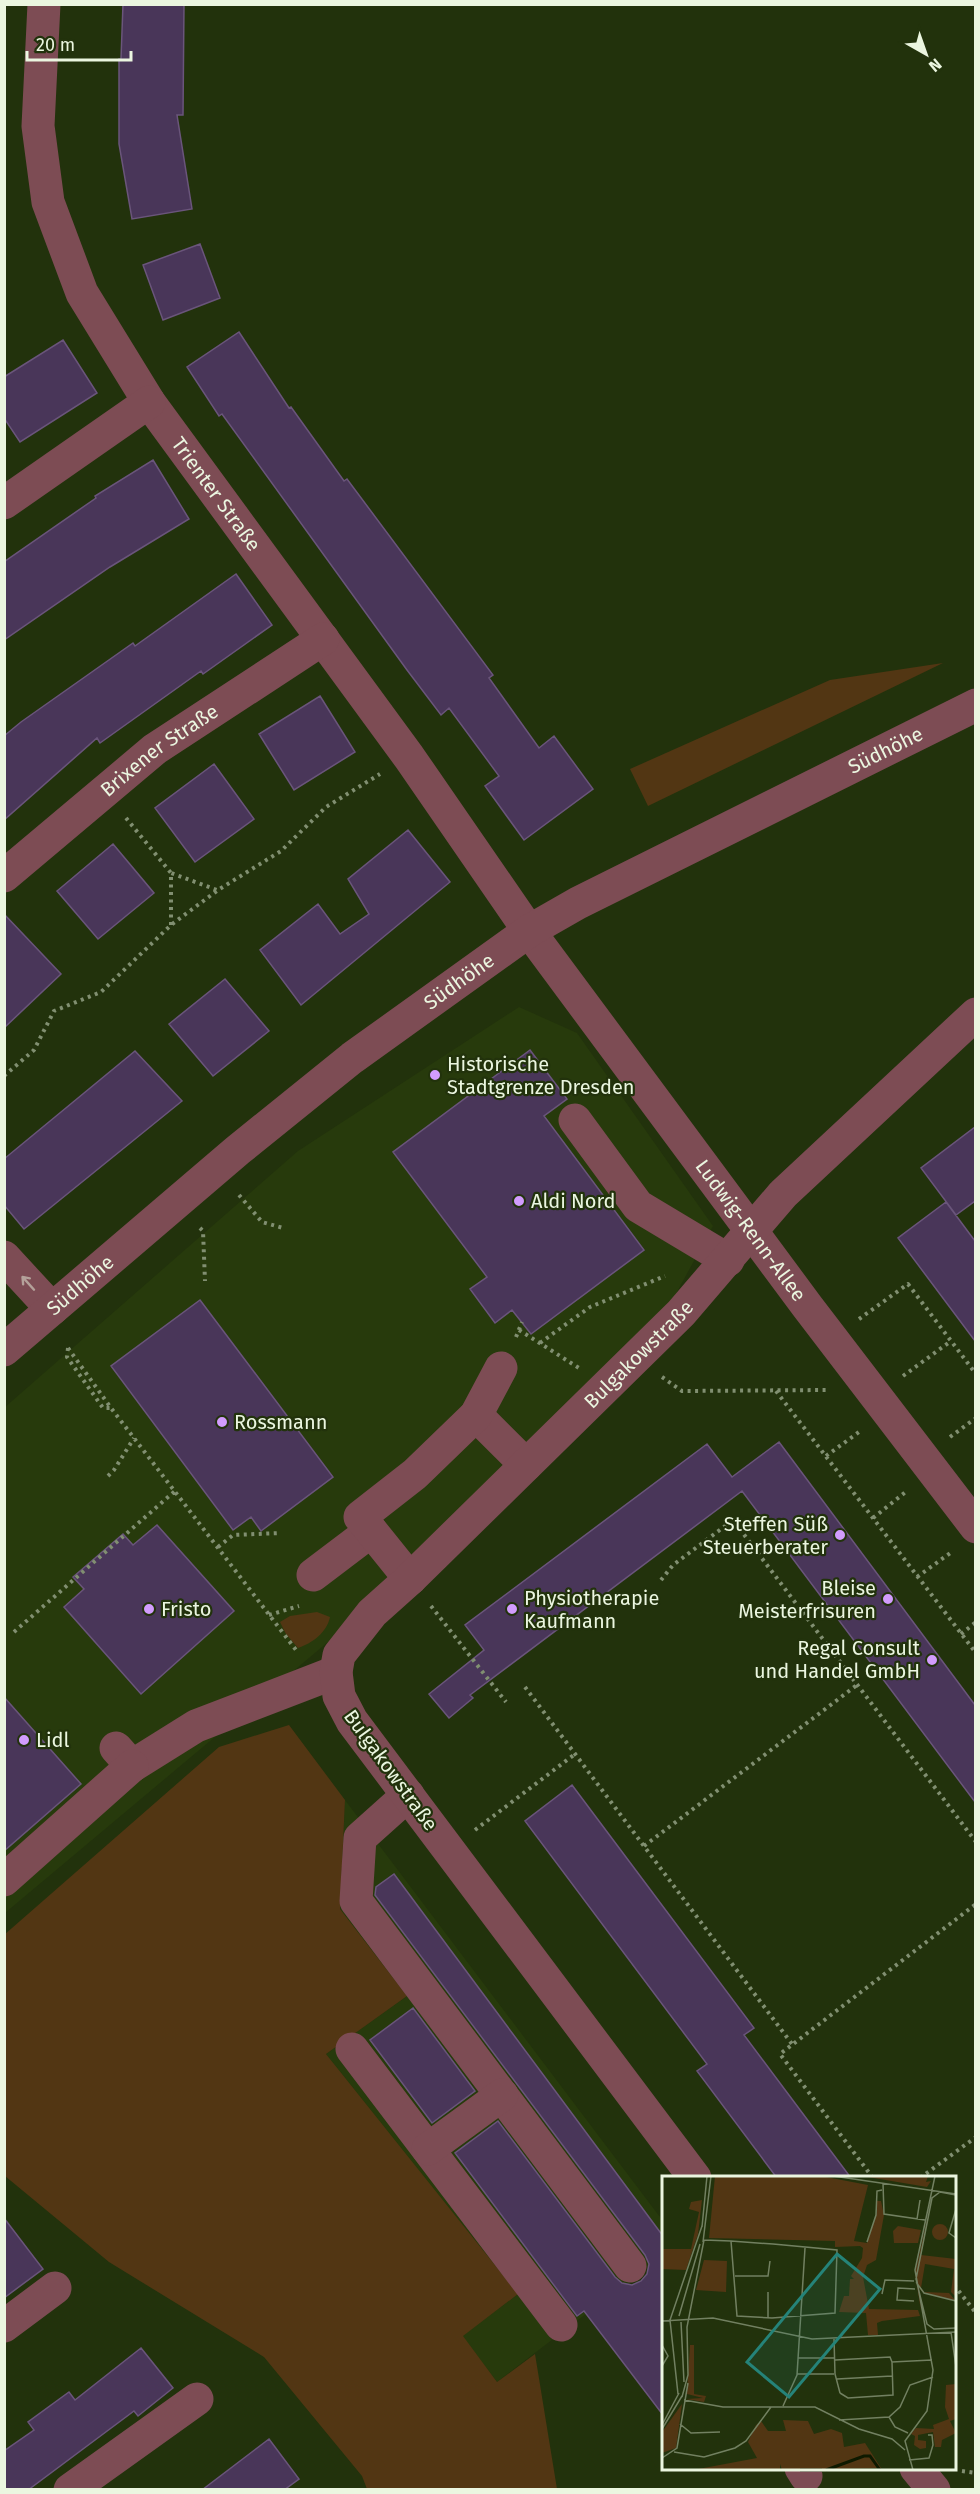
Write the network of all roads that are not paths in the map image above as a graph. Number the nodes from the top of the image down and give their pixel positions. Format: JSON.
{"nodes":[{"id":1,"x":44,"y":4,"type":"edge"},
{"id":2,"x":149,"y":402,"type":"junction"},
{"id":3,"x":4,"y":502,"type":"edge"},
{"id":4,"x":323,"y":639,"type":"junction"},
{"id":5,"x":975,"y":705,"type":"edge"},
{"id":6,"x":4,"y":876,"type":"edge"},
{"id":7,"x":529,"y":931,"type":"junction"},
{"id":8,"x":975,"y":1014,"type":"edge"},
{"id":9,"x":575,"y":1120,"type":"dead end"},
{"id":10,"x":750,"y":1230,"type":"junction"},
{"id":11,"x":4,"y":1257,"type":"edge"},
{"id":12,"x":728,"y":1260,"type":"junction"},
{"id":13,"x":47,"y":1313,"type":"junction"},
{"id":14,"x":4,"y":1350,"type":"edge"},
{"id":15,"x":501,"y":1368,"type":"dead end"},
{"id":16,"x":476,"y":1415,"type":"junction"},
{"id":17,"x":526,"y":1465,"type":"junction"},
{"id":18,"x":371,"y":1531,"type":"junction"},
{"id":19,"x":967,"y":1537,"type":"edge"},
{"id":20,"x":312,"y":1575,"type":"dead end"},
{"id":21,"x":410,"y":1579,"type":"junction"},
{"id":22,"x":336,"y":1672,"type":"junction"},
{"id":23,"x":408,"y":1795,"type":"junction"},
{"id":24,"x":4,"y":1880,"type":"edge"},
{"id":25,"x":352,"y":2049,"type":"dead end"},
{"id":26,"x":502,"y":2095,"type":"junction"},
{"id":27,"x":428,"y":2150,"type":"junction"},
{"id":28,"x":693,"y":2176,"type":"edge"},
{"id":29,"x":630,"y":2266,"type":"dead end"},
{"id":30,"x":55,"y":2288,"type":"dead end"},
{"id":31,"x":561,"y":2325,"type":"dead end"},
{"id":32,"x":4,"y":2326,"type":"edge"},
{"id":33,"x":197,"y":2399,"type":"dead end"},
{"id":34,"x":917,"y":2470,"type":"edge"},
{"id":35,"x":70,"y":2490,"type":"edge"},
{"id":36,"x":933,"y":2490,"type":"edge"}],
"edges":[{"from":1,"to":2,"type":"street","name":"Trienter Straße"},
{"from":2,"to":3,"type":"street"},
{"from":2,"to":4,"type":"street","name":"Trienter Straße"},
{"from":4,"to":6,"type":"street","name":"Brixener Straße"},
{"from":4,"to":7,"type":"street","name":"Trienter Straße"},
{"from":5,"to":7,"type":"street","name":"Südhöhe"},
{"from":7,"to":10,"type":"street","name":"Ludwig-Renn-Allee"},
{"from":7,"to":13,"type":"street","name":"Südhöhe"},
{"from":8,"to":10,"type":"street","name":"Bulgakowstraße"},
{"from":9,"to":12,"type":"street"},
{"from":10,"to":12,"type":"street","name":"Bulgakowstraße"},
{"from":10,"to":19,"type":"street","name":"Ludwig-Renn-Allee"},
{"from":13,"to":11,"type":"street","one_way":true},
{"from":12,"to":17,"type":"street","name":"Bulgakowstraße"},
{"from":13,"to":14,"type":"street","name":"Südhöhe"},
{"from":15,"to":16,"type":"street"},
{"from":16,"to":17,"type":"street"},
{"from":16,"to":18,"type":"street"},
{"from":17,"to":21,"type":"street","name":"Bulgakowstraße"},
{"from":18,"to":20,"type":"street"},
{"from":18,"to":21,"type":"street"},
{"from":21,"to":22,"type":"street","name":"Bulgakowstraße"},
{"from":22,"to":23,"type":"street","name":"Bulgakowstraße"},
{"from":22,"to":24,"type":"street"},
{"from":23,"to":26,"type":"street"},
{"from":23,"to":28,"type":"street","name":"Bulgakowstraße"},
{"from":25,"to":27,"type":"street"},
{"from":26,"to":27,"type":"street"},
{"from":26,"to":29,"type":"street"},
{"from":27,"to":31,"type":"street"},
{"from":30,"to":32,"type":"street"},
{"from":33,"to":35,"type":"street"},
{"from":34,"to":36,"type":"street"}]}
